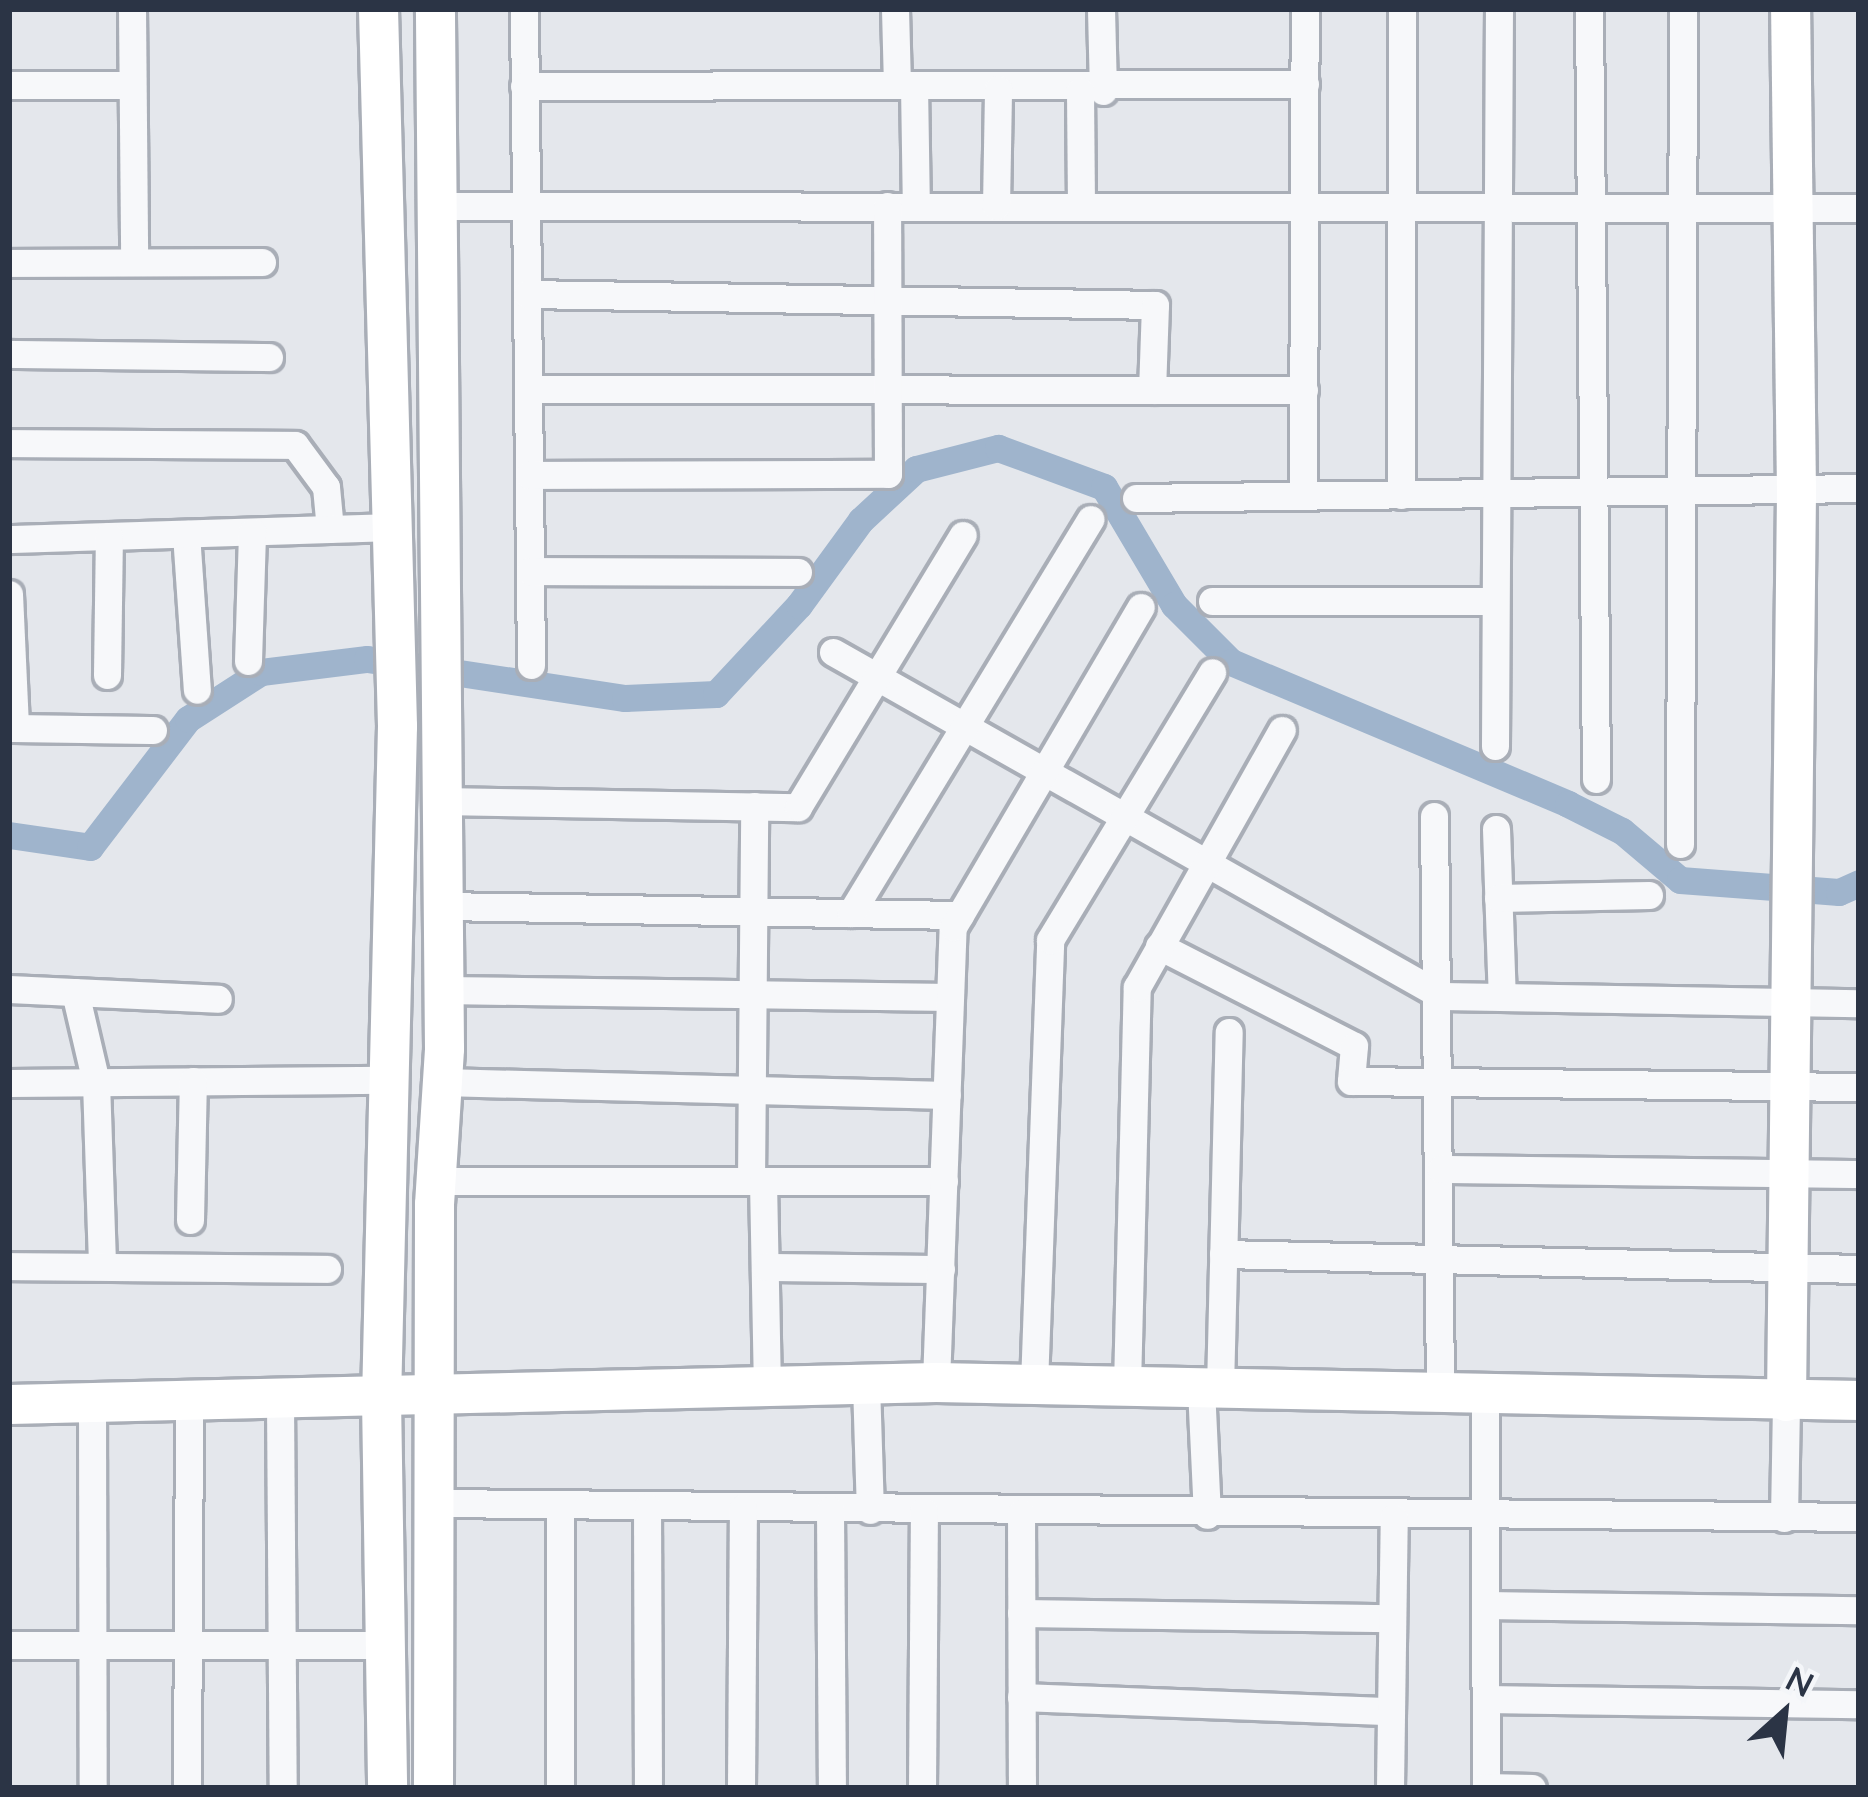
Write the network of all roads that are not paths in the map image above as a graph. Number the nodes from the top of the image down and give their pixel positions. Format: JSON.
{"nodes":[{"id":1,"x":132,"y":9,"type":"edge"},
{"id":2,"x":378,"y":9,"type":"edge"},
{"id":3,"x":435,"y":9,"type":"edge"},
{"id":4,"x":524,"y":9,"type":"edge"},
{"id":5,"x":895,"y":9,"type":"edge"},
{"id":6,"x":1101,"y":9,"type":"edge"},
{"id":7,"x":1305,"y":9,"type":"edge"},
{"id":8,"x":1402,"y":9,"type":"edge"},
{"id":9,"x":1499,"y":9,"type":"edge"},
{"id":10,"x":1589,"y":9,"type":"edge"},
{"id":11,"x":1683,"y":9,"type":"edge"},
{"id":12,"x":1790,"y":9,"type":"edge"},
{"id":13,"x":9,"y":85,"type":"edge"},
{"id":14,"x":131,"y":85,"type":"junction"},
{"id":15,"x":905,"y":85,"type":"junction"},
{"id":16,"x":1305,"y":85,"type":"junction"},
{"id":17,"x":524,"y":86,"type":"junction"},
{"id":18,"x":998,"y":89,"type":"junction"},
{"id":19,"x":1091,"y":91,"type":"junction"},
{"id":20,"x":436,"y":206,"type":"junction"},
{"id":21,"x":526,"y":206,"type":"junction"},
{"id":22,"x":901,"y":206,"type":"junction"},
{"id":23,"x":996,"y":206,"type":"junction"},
{"id":24,"x":1082,"y":206,"type":"junction"},
{"id":25,"x":1304,"y":206,"type":"junction"},
{"id":26,"x":1402,"y":206,"type":"junction"},
{"id":27,"x":1496,"y":207,"type":"junction"},
{"id":28,"x":1591,"y":207,"type":"junction"},
{"id":29,"x":1682,"y":207,"type":"junction"},
{"id":30,"x":1791,"y":208,"type":"junction"},
{"id":31,"x":1859,"y":208,"type":"edge"},
{"id":32,"x":134,"y":262,"type":"junction"},
{"id":33,"x":262,"y":262,"type":"dead end"},
{"id":34,"x":9,"y":263,"type":"edge"},
{"id":35,"x":527,"y":294,"type":"junction"},
{"id":36,"x":887,"y":301,"type":"junction"},
{"id":37,"x":9,"y":354,"type":"edge"},
{"id":38,"x":269,"y":357,"type":"dead end"},
{"id":39,"x":528,"y":389,"type":"junction"},
{"id":40,"x":1304,"y":389,"type":"junction"},
{"id":41,"x":888,"y":390,"type":"junction"},
{"id":42,"x":1152,"y":390,"type":"junction"},
{"id":43,"x":9,"y":443,"type":"edge"},
{"id":44,"x":529,"y":475,"type":"junction"},
{"id":45,"x":1859,"y":488,"type":"edge"},
{"id":46,"x":1593,"y":492,"type":"junction"},
{"id":47,"x":1680,"y":492,"type":"junction"},
{"id":48,"x":1796,"y":492,"type":"junction"},
{"id":49,"x":1492,"y":494,"type":"junction"},
{"id":50,"x":1401,"y":495,"type":"junction"},
{"id":51,"x":1304,"y":496,"type":"junction"},
{"id":52,"x":1136,"y":498,"type":"dead end"},
{"id":53,"x":1091,"y":519,"type":"dead end"},
{"id":54,"x":388,"y":527,"type":"junction"},
{"id":55,"x":330,"y":529,"type":"junction"},
{"id":56,"x":251,"y":532,"type":"junction"},
{"id":57,"x":186,"y":534,"type":"junction"},
{"id":58,"x":963,"y":535,"type":"dead end"},
{"id":59,"x":109,"y":536,"type":"junction"},
{"id":60,"x":9,"y":538,"type":"edge"},
{"id":61,"x":530,"y":571,"type":"junction"},
{"id":62,"x":798,"y":572,"type":"dead end"},
{"id":63,"x":9,"y":594,"type":"edge"},
{"id":64,"x":1212,"y":601,"type":"dead end"},
{"id":65,"x":1493,"y":601,"type":"junction"},
{"id":66,"x":1141,"y":607,"type":"dead end"},
{"id":67,"x":833,"y":652,"type":"dead end"},
{"id":68,"x":248,"y":661,"type":"dead end"},
{"id":69,"x":531,"y":665,"type":"dead end"},
{"id":70,"x":1212,"y":672,"type":"dead end"},
{"id":71,"x":107,"y":675,"type":"dead end"},
{"id":72,"x":877,"y":677,"type":"junction"},
{"id":73,"x":197,"y":690,"type":"dead end"},
{"id":74,"x":963,"y":725,"type":"junction"},
{"id":75,"x":12,"y":728,"type":"edge"},
{"id":76,"x":153,"y":730,"type":"dead end"},
{"id":77,"x":1282,"y":730,"type":"dead end"},
{"id":78,"x":1495,"y":746,"type":"dead end"},
{"id":79,"x":1040,"y":769,"type":"junction"},
{"id":80,"x":1595,"y":779,"type":"dead end"},
{"id":81,"x":440,"y":801,"type":"junction"},
{"id":82,"x":754,"y":806,"type":"junction"},
{"id":83,"x":1434,"y":816,"type":"dead end"},
{"id":84,"x":1125,"y":817,"type":"junction"},
{"id":85,"x":1496,"y":829,"type":"dead end"},
{"id":86,"x":1680,"y":844,"type":"dead end"},
{"id":87,"x":1205,"y":862,"type":"junction"},
{"id":88,"x":1649,"y":896,"type":"dead end"},
{"id":89,"x":1498,"y":898,"type":"junction"},
{"id":90,"x":442,"y":906,"type":"junction"},
{"id":91,"x":753,"y":911,"type":"junction"},
{"id":92,"x":851,"y":913,"type":"junction"},
{"id":93,"x":960,"y":915,"type":"junction"},
{"id":94,"x":1159,"y":946,"type":"junction"},
{"id":95,"x":9,"y":989,"type":"edge"},
{"id":96,"x":443,"y":990,"type":"junction"},
{"id":97,"x":75,"y":992,"type":"junction"},
{"id":98,"x":753,"y":994,"type":"junction"},
{"id":99,"x":1442,"y":996,"type":"junction"},
{"id":100,"x":950,"y":997,"type":"junction"},
{"id":101,"x":1502,"y":998,"type":"junction"},
{"id":102,"x":218,"y":999,"type":"dead end"},
{"id":103,"x":1859,"y":1003,"type":"edge"},
{"id":104,"x":1784,"y":1004,"type":"junction"},
{"id":105,"x":1229,"y":1032,"type":"dead end"},
{"id":106,"x":388,"y":1080,"type":"junction"},
{"id":107,"x":96,"y":1082,"type":"junction"},
{"id":108,"x":193,"y":1082,"type":"junction"},
{"id":109,"x":442,"y":1082,"type":"junction"},
{"id":110,"x":9,"y":1083,"type":"edge"},
{"id":111,"x":1442,"y":1085,"type":"junction"},
{"id":112,"x":1859,"y":1087,"type":"edge"},
{"id":113,"x":1784,"y":1088,"type":"junction"},
{"id":114,"x":752,"y":1090,"type":"junction"},
{"id":115,"x":947,"y":1095,"type":"junction"},
{"id":116,"x":1441,"y":1168,"type":"junction"},
{"id":117,"x":1859,"y":1174,"type":"edge"},
{"id":118,"x":1785,"y":1175,"type":"junction"},
{"id":119,"x":435,"y":1181,"type":"junction"},
{"id":120,"x":757,"y":1181,"type":"junction"},
{"id":121,"x":944,"y":1181,"type":"junction"},
{"id":122,"x":190,"y":1220,"type":"dead end"},
{"id":123,"x":1223,"y":1254,"type":"junction"},
{"id":124,"x":1441,"y":1261,"type":"junction"},
{"id":125,"x":9,"y":1266,"type":"edge"},
{"id":126,"x":102,"y":1266,"type":"junction"},
{"id":127,"x":764,"y":1268,"type":"junction"},
{"id":128,"x":327,"y":1269,"type":"dead end"},
{"id":129,"x":940,"y":1269,"type":"junction"},
{"id":130,"x":1859,"y":1269,"type":"edge"},
{"id":131,"x":1785,"y":1270,"type":"junction"},
{"id":132,"x":937,"y":1382,"type":"junction"},
{"id":133,"x":866,"y":1384,"type":"junction"},
{"id":134,"x":1034,"y":1384,"type":"junction"},
{"id":135,"x":1127,"y":1386,"type":"junction"},
{"id":136,"x":767,"y":1387,"type":"junction"},
{"id":137,"x":1210,"y":1388,"type":"junction"},
{"id":138,"x":1440,"y":1393,"type":"junction"},
{"id":139,"x":1485,"y":1394,"type":"junction"},
{"id":140,"x":438,"y":1398,"type":"junction"},
{"id":141,"x":381,"y":1399,"type":"junction"},
{"id":142,"x":280,"y":1400,"type":"junction"},
{"id":143,"x":1786,"y":1400,"type":"junction"},
{"id":144,"x":1859,"y":1400,"type":"edge"},
{"id":145,"x":189,"y":1401,"type":"junction"},
{"id":146,"x":92,"y":1403,"type":"junction"},
{"id":147,"x":9,"y":1404,"type":"edge"},
{"id":148,"x":434,"y":1503,"type":"junction"},
{"id":149,"x":560,"y":1505,"type":"junction"},
{"id":150,"x":647,"y":1507,"type":"junction"},
{"id":151,"x":743,"y":1508,"type":"junction"},
{"id":152,"x":830,"y":1510,"type":"junction"},
{"id":153,"x":870,"y":1510,"type":"junction"},
{"id":154,"x":924,"y":1511,"type":"junction"},
{"id":155,"x":1021,"y":1513,"type":"junction"},
{"id":156,"x":1207,"y":1515,"type":"junction"},
{"id":157,"x":1859,"y":1517,"type":"edge"},
{"id":158,"x":1394,"y":1518,"type":"junction"},
{"id":159,"x":1784,"y":1518,"type":"junction"},
{"id":160,"x":1486,"y":1520,"type":"junction"},
{"id":161,"x":1486,"y":1605,"type":"junction"},
{"id":162,"x":1859,"y":1610,"type":"edge"},
{"id":163,"x":1021,"y":1613,"type":"junction"},
{"id":164,"x":1392,"y":1618,"type":"junction"},
{"id":165,"x":9,"y":1645,"type":"edge"},
{"id":166,"x":93,"y":1645,"type":"junction"},
{"id":167,"x":187,"y":1645,"type":"junction"},
{"id":168,"x":282,"y":1645,"type":"junction"},
{"id":169,"x":386,"y":1645,"type":"junction"},
{"id":170,"x":1021,"y":1697,"type":"junction"},
{"id":171,"x":1486,"y":1699,"type":"junction"},
{"id":172,"x":1859,"y":1704,"type":"edge"},
{"id":173,"x":1391,"y":1711,"type":"junction"},
{"id":174,"x":94,"y":1788,"type":"edge"},
{"id":175,"x":187,"y":1788,"type":"edge"},
{"id":176,"x":283,"y":1788,"type":"edge"},
{"id":177,"x":387,"y":1788,"type":"edge"},
{"id":178,"x":433,"y":1788,"type":"edge"},
{"id":179,"x":560,"y":1788,"type":"edge"},
{"id":180,"x":648,"y":1788,"type":"edge"},
{"id":181,"x":740,"y":1788,"type":"edge"},
{"id":182,"x":832,"y":1788,"type":"edge"},
{"id":183,"x":922,"y":1788,"type":"edge"},
{"id":184,"x":1022,"y":1788,"type":"edge"},
{"id":185,"x":1390,"y":1788,"type":"edge"},
{"id":186,"x":1486,"y":1788,"type":"edge"},
{"id":187,"x":1532,"y":1788,"type":"edge"}],
"edges":[{"from":1,"to":14,"type":"street"},
{"from":2,"to":54,"type":"main road"},
{"from":3,"to":20,"type":"main road"},
{"from":4,"to":17,"type":"street"},
{"from":5,"to":15,"type":"street"},
{"from":6,"to":19,"type":"street"},
{"from":7,"to":16,"type":"street"},
{"from":8,"to":26,"type":"street"},
{"from":9,"to":27,"type":"street"},
{"from":10,"to":28,"type":"street"},
{"from":11,"to":29,"type":"street"},
{"from":12,"to":30,"type":"main road"},
{"from":13,"to":14,"type":"street"},
{"from":14,"to":32,"type":"street"},
{"from":15,"to":17,"type":"street"},
{"from":15,"to":18,"type":"street"},
{"from":15,"to":22,"type":"street"},
{"from":16,"to":19,"type":"street"},
{"from":16,"to":25,"type":"street"},
{"from":17,"to":21,"type":"street"},
{"from":18,"to":19,"type":"street"},
{"from":18,"to":23,"type":"street"},
{"from":19,"to":24,"type":"street"},
{"from":20,"to":21,"type":"street"},
{"from":20,"to":81,"type":"main road"},
{"from":21,"to":22,"type":"street"},
{"from":21,"to":35,"type":"street"},
{"from":22,"to":23,"type":"street"},
{"from":22,"to":36,"type":"street"},
{"from":23,"to":24,"type":"street"},
{"from":24,"to":25,"type":"street"},
{"from":25,"to":26,"type":"street"},
{"from":25,"to":40,"type":"street"},
{"from":26,"to":27,"type":"street"},
{"from":26,"to":50,"type":"street"},
{"from":27,"to":28,"type":"street"},
{"from":27,"to":49,"type":"street"},
{"from":28,"to":29,"type":"street"},
{"from":28,"to":46,"type":"street"},
{"from":29,"to":30,"type":"street"},
{"from":29,"to":47,"type":"street"},
{"from":30,"to":31,"type":"street"},
{"from":30,"to":48,"type":"main road"},
{"from":32,"to":33,"type":"street"},
{"from":32,"to":34,"type":"street"},
{"from":35,"to":36,"type":"street"},
{"from":35,"to":39,"type":"street"},
{"from":36,"to":41,"type":"street"},
{"from":36,"to":42,"type":"street"},
{"from":37,"to":38,"type":"street"},
{"from":39,"to":41,"type":"street"},
{"from":39,"to":44,"type":"street"},
{"from":40,"to":42,"type":"street"},
{"from":40,"to":51,"type":"street"},
{"from":41,"to":42,"type":"street"},
{"from":41,"to":44,"type":"street"},
{"from":43,"to":55,"type":"street"},
{"from":44,"to":61,"type":"street"},
{"from":45,"to":48,"type":"street"},
{"from":46,"to":47,"type":"street"},
{"from":46,"to":49,"type":"street"},
{"from":46,"to":80,"type":"street"},
{"from":47,"to":48,"type":"street"},
{"from":47,"to":86,"type":"street"},
{"from":48,"to":104,"type":"main road"},
{"from":49,"to":50,"type":"street"},
{"from":49,"to":65,"type":"street"},
{"from":50,"to":51,"type":"street"},
{"from":51,"to":52,"type":"street"},
{"from":53,"to":74,"type":"street"},
{"from":54,"to":55,"type":"street"},
{"from":54,"to":106,"type":"main road"},
{"from":55,"to":56,"type":"street"},
{"from":56,"to":57,"type":"street"},
{"from":56,"to":68,"type":"street"},
{"from":57,"to":59,"type":"street"},
{"from":57,"to":73,"type":"street"},
{"from":58,"to":72,"type":"street"},
{"from":59,"to":60,"type":"street"},
{"from":59,"to":71,"type":"street"},
{"from":61,"to":62,"type":"street"},
{"from":61,"to":69,"type":"street"},
{"from":63,"to":75,"type":"street"},
{"from":64,"to":65,"type":"street"},
{"from":65,"to":78,"type":"street"},
{"from":66,"to":79,"type":"street"},
{"from":67,"to":72,"type":"street"},
{"from":70,"to":84,"type":"street"},
{"from":72,"to":74,"type":"street"},
{"from":72,"to":82,"type":"street"},
{"from":74,"to":79,"type":"street"},
{"from":74,"to":92,"type":"street"},
{"from":75,"to":76,"type":"street"},
{"from":77,"to":87,"type":"street"},
{"from":79,"to":84,"type":"street"},
{"from":79,"to":93,"type":"street"},
{"from":81,"to":82,"type":"street"},
{"from":81,"to":90,"type":"main road"},
{"from":82,"to":91,"type":"street"},
{"from":83,"to":99,"type":"street"},
{"from":84,"to":87,"type":"street"},
{"from":84,"to":134,"type":"street"},
{"from":85,"to":89,"type":"street"},
{"from":87,"to":94,"type":"street"},
{"from":87,"to":99,"type":"street"},
{"from":88,"to":89,"type":"street"},
{"from":89,"to":101,"type":"street"},
{"from":90,"to":91,"type":"street"},
{"from":90,"to":96,"type":"main road"},
{"from":91,"to":92,"type":"street"},
{"from":91,"to":98,"type":"street"},
{"from":92,"to":93,"type":"street"},
{"from":93,"to":100,"type":"street"},
{"from":94,"to":111,"type":"street"},
{"from":94,"to":135,"type":"street"},
{"from":95,"to":97,"type":"street"},
{"from":96,"to":98,"type":"street"},
{"from":96,"to":109,"type":"main road"},
{"from":97,"to":102,"type":"street"},
{"from":97,"to":107,"type":"street"},
{"from":98,"to":100,"type":"street"},
{"from":98,"to":114,"type":"street"},
{"from":99,"to":101,"type":"street"},
{"from":99,"to":111,"type":"street"},
{"from":100,"to":115,"type":"street"},
{"from":101,"to":104,"type":"street"},
{"from":103,"to":104,"type":"street"},
{"from":104,"to":113,"type":"main road"},
{"from":105,"to":123,"type":"street"},
{"from":106,"to":108,"type":"street"},
{"from":106,"to":141,"type":"main road"},
{"from":107,"to":108,"type":"street"},
{"from":107,"to":110,"type":"street"},
{"from":107,"to":126,"type":"street"},
{"from":108,"to":122,"type":"street"},
{"from":109,"to":114,"type":"street"},
{"from":109,"to":119,"type":"main road"},
{"from":111,"to":113,"type":"street"},
{"from":111,"to":116,"type":"street"},
{"from":112,"to":113,"type":"street"},
{"from":113,"to":118,"type":"main road"},
{"from":114,"to":115,"type":"street"},
{"from":114,"to":120,"type":"street"},
{"from":115,"to":121,"type":"street"},
{"from":116,"to":118,"type":"street"},
{"from":116,"to":124,"type":"street"},
{"from":117,"to":118,"type":"street"},
{"from":118,"to":131,"type":"main road"},
{"from":119,"to":120,"type":"street"},
{"from":119,"to":140,"type":"main road"},
{"from":120,"to":121,"type":"street"},
{"from":120,"to":127,"type":"street"},
{"from":121,"to":129,"type":"street"},
{"from":123,"to":124,"type":"street"},
{"from":123,"to":137,"type":"street"},
{"from":124,"to":131,"type":"street"},
{"from":124,"to":138,"type":"street"},
{"from":125,"to":126,"type":"street"},
{"from":126,"to":128,"type":"street"},
{"from":127,"to":129,"type":"street"},
{"from":127,"to":136,"type":"street"},
{"from":129,"to":132,"type":"street"},
{"from":130,"to":131,"type":"street"},
{"from":131,"to":143,"type":"main road"},
{"from":132,"to":133,"type":"main road"},
{"from":132,"to":134,"type":"main road"},
{"from":133,"to":136,"type":"main road"},
{"from":133,"to":153,"type":"street"},
{"from":134,"to":135,"type":"main road"},
{"from":135,"to":137,"type":"main road"},
{"from":136,"to":140,"type":"main road"},
{"from":137,"to":138,"type":"main road"},
{"from":137,"to":156,"type":"street"},
{"from":138,"to":139,"type":"main road"},
{"from":139,"to":143,"type":"main road"},
{"from":139,"to":160,"type":"street"},
{"from":140,"to":141,"type":"main road"},
{"from":140,"to":148,"type":"main road"},
{"from":141,"to":142,"type":"main road"},
{"from":141,"to":169,"type":"main road"},
{"from":142,"to":145,"type":"main road"},
{"from":142,"to":168,"type":"street"},
{"from":143,"to":144,"type":"main road"},
{"from":143,"to":159,"type":"street"},
{"from":145,"to":146,"type":"main road"},
{"from":145,"to":167,"type":"street"},
{"from":146,"to":147,"type":"main road"},
{"from":146,"to":166,"type":"street"},
{"from":148,"to":149,"type":"street"},
{"from":148,"to":178,"type":"main road"},
{"from":149,"to":150,"type":"street"},
{"from":149,"to":179,"type":"street"},
{"from":150,"to":151,"type":"street"},
{"from":150,"to":180,"type":"street"},
{"from":151,"to":152,"type":"street"},
{"from":151,"to":181,"type":"street"},
{"from":152,"to":153,"type":"street"},
{"from":152,"to":182,"type":"street"},
{"from":153,"to":154,"type":"street"},
{"from":154,"to":155,"type":"street"},
{"from":154,"to":183,"type":"street"},
{"from":155,"to":156,"type":"street"},
{"from":155,"to":163,"type":"street"},
{"from":156,"to":158,"type":"street"},
{"from":157,"to":159,"type":"street"},
{"from":158,"to":160,"type":"street"},
{"from":158,"to":164,"type":"street"},
{"from":159,"to":160,"type":"street"},
{"from":160,"to":161,"type":"street"},
{"from":161,"to":162,"type":"street"},
{"from":161,"to":171,"type":"street"},
{"from":163,"to":164,"type":"street"},
{"from":163,"to":170,"type":"street"},
{"from":164,"to":173,"type":"street"},
{"from":165,"to":166,"type":"street"},
{"from":166,"to":167,"type":"street"},
{"from":166,"to":174,"type":"street"},
{"from":167,"to":168,"type":"street"},
{"from":167,"to":175,"type":"street"},
{"from":168,"to":169,"type":"street"},
{"from":168,"to":176,"type":"street"},
{"from":169,"to":177,"type":"main road"},
{"from":170,"to":173,"type":"street"},
{"from":170,"to":184,"type":"street"},
{"from":171,"to":172,"type":"street"},
{"from":171,"to":186,"type":"street"},
{"from":173,"to":185,"type":"street"},
{"from":186,"to":187,"type":"street"}]}
